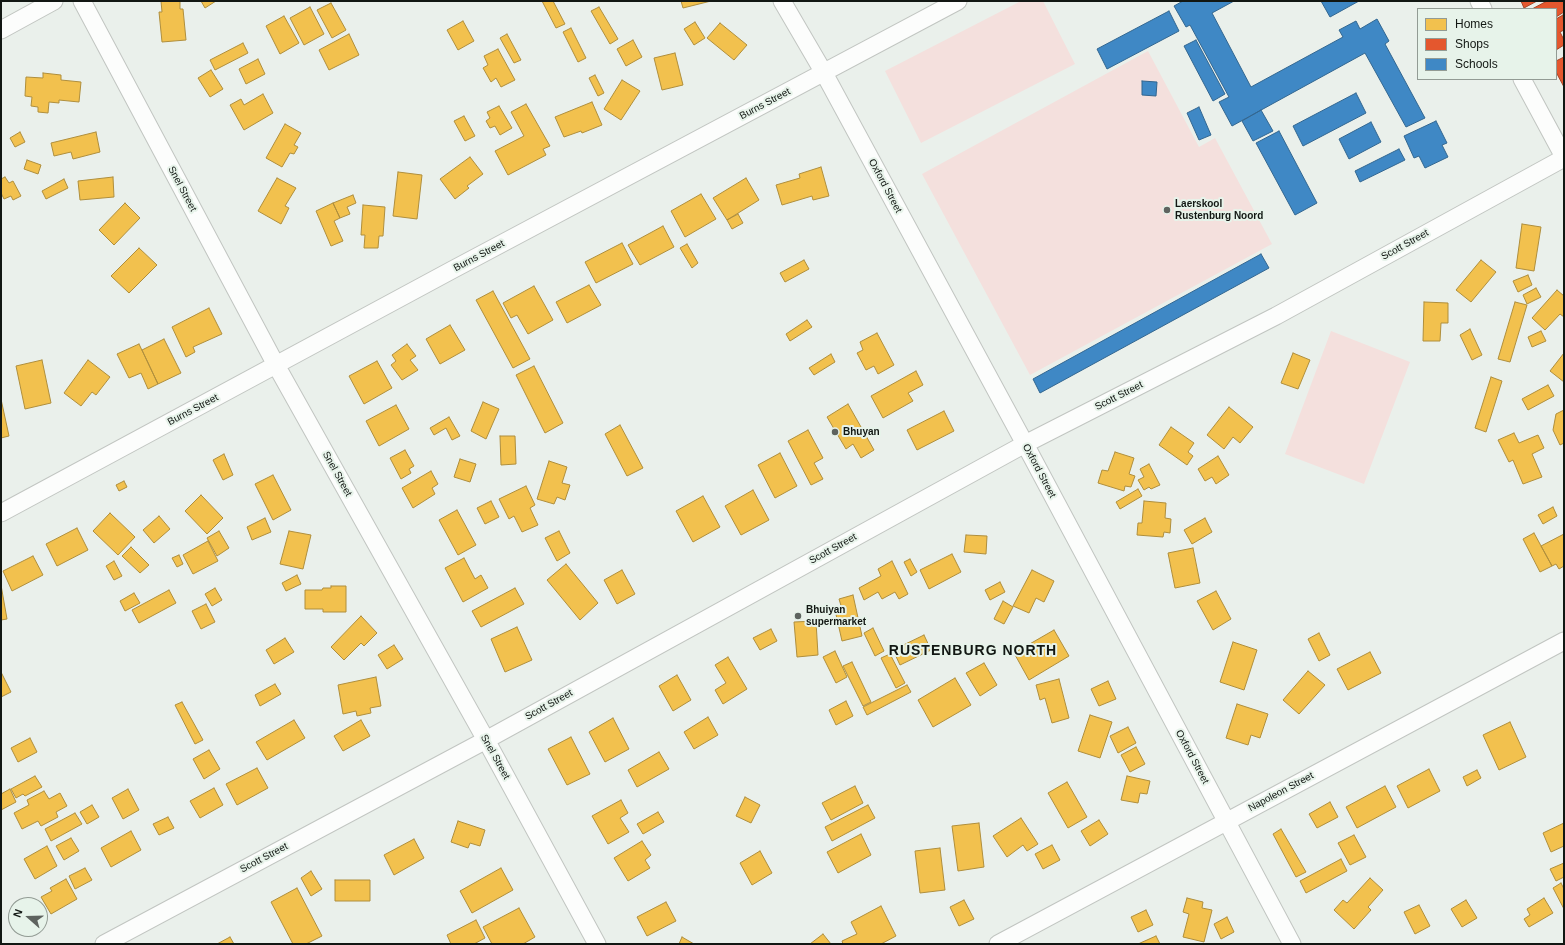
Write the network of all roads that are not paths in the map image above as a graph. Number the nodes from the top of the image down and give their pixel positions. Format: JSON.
{"nodes":[{"id":1,"x":54,"y":1,"type":"edge"},
{"id":2,"x":82,"y":1,"type":"edge"},
{"id":3,"x":782,"y":1,"type":"edge"},
{"id":4,"x":958,"y":1,"type":"edge"},
{"id":5,"x":1,"y":30,"type":"edge"},
{"id":6,"x":824,"y":74,"type":"junction"},
{"id":7,"x":1523,"y":80,"type":"edge"},
{"id":8,"x":1564,"y":157,"type":"edge"},
{"id":9,"x":276,"y":365,"type":"junction"},
{"id":10,"x":1025,"y":444,"type":"junction"},
{"id":11,"x":1,"y":513,"type":"edge"},
{"id":12,"x":1564,"y":641,"type":"edge"},
{"id":13,"x":486,"y":740,"type":"junction"},
{"id":14,"x":1226,"y":821,"type":"junction"},
{"id":15,"x":104,"y":944,"type":"edge"},
{"id":16,"x":597,"y":944,"type":"edge"},
{"id":17,"x":998,"y":944,"type":"edge"},
{"id":18,"x":1292,"y":944,"type":"edge"}],
"edges":[{"from":1,"to":5,"type":"street"},
{"from":2,"to":9,"type":"street","name":"Snel Street"},
{"from":3,"to":6,"type":"street","name":"Oxford Street"},
{"from":4,"to":6,"type":"street","name":"Burns Street"},
{"from":6,"to":9,"type":"street","name":"Burns Street"},
{"from":6,"to":10,"type":"street","name":"Oxford Street"},
{"from":7,"to":8,"type":"street"},
{"from":8,"to":10,"type":"street","name":"Scott Street"},
{"from":9,"to":11,"type":"street","name":"Burns Street"},
{"from":9,"to":13,"type":"street","name":"Snel Street"},
{"from":10,"to":13,"type":"street","name":"Scott Street"},
{"from":10,"to":14,"type":"street","name":"Oxford Street"},
{"from":12,"to":14,"type":"street","name":"Napoleon Street"},
{"from":13,"to":15,"type":"street","name":"Scott Street"},
{"from":13,"to":16,"type":"street","name":"Snel Street"},
{"from":14,"to":17,"type":"street","name":"Napoleon Street"},
{"from":14,"to":18,"type":"street","name":"Oxford Street"}]}
